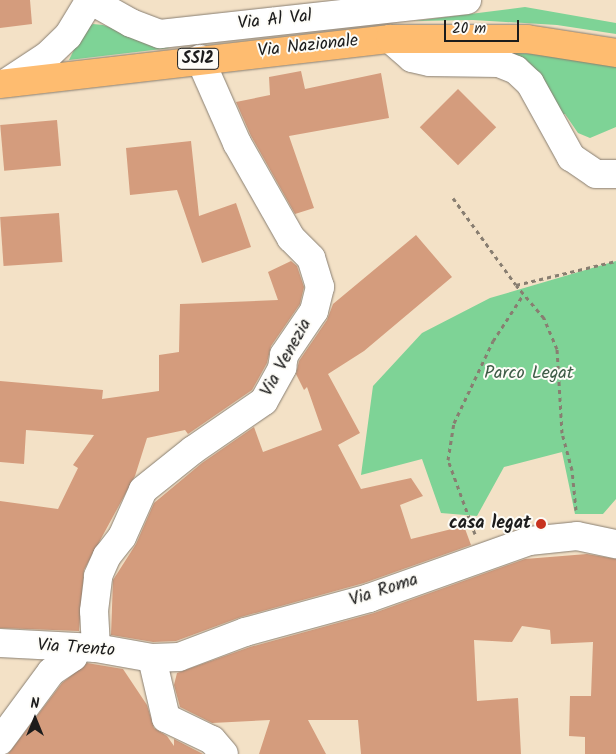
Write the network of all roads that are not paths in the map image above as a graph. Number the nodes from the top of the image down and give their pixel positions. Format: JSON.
{"nodes":[{"id":1,"x":90,"y":0,"type":"edge"},
{"id":2,"x":467,"y":0,"type":"edge"},
{"id":3,"x":390,"y":38,"type":"junction"},
{"id":4,"x":616,"y":53,"type":"edge"},
{"id":5,"x":200,"y":59,"type":"junction"},
{"id":6,"x":3,"y":83,"type":"edge"},
{"id":7,"x":616,"y":174,"type":"edge"},
{"id":8,"x":616,"y":544,"type":"edge"},
{"id":9,"x":0,"y":643,"type":"edge"},
{"id":10,"x":86,"y":648,"type":"junction"},
{"id":11,"x":152,"y":658,"type":"junction"},
{"id":12,"x":0,"y":741,"type":"edge"},
{"id":13,"x":224,"y":754,"type":"edge"}],
"edges":[{"from":1,"to":2,"type":"street","name":"Via Al Val"},
{"from":1,"to":6,"type":"street"},
{"from":3,"to":4,"type":"main road","name":"Via Nazionale","number":"SS12"},
{"from":3,"to":5,"type":"main road","name":"Via Nazionale","number":"SS12"},
{"from":3,"to":7,"type":"street"},
{"from":5,"to":6,"type":"main road","name":"Via Nazionale","number":"SS12"},
{"from":5,"to":10,"type":"street","name":"Via Venezia"},
{"from":8,"to":11,"type":"street","name":"Via Roma"},
{"from":9,"to":10,"type":"street","name":"Via Trento"},
{"from":10,"to":11,"type":"street","name":"Via Trento"},
{"from":10,"to":12,"type":"street"},
{"from":11,"to":13,"type":"street"}]}
